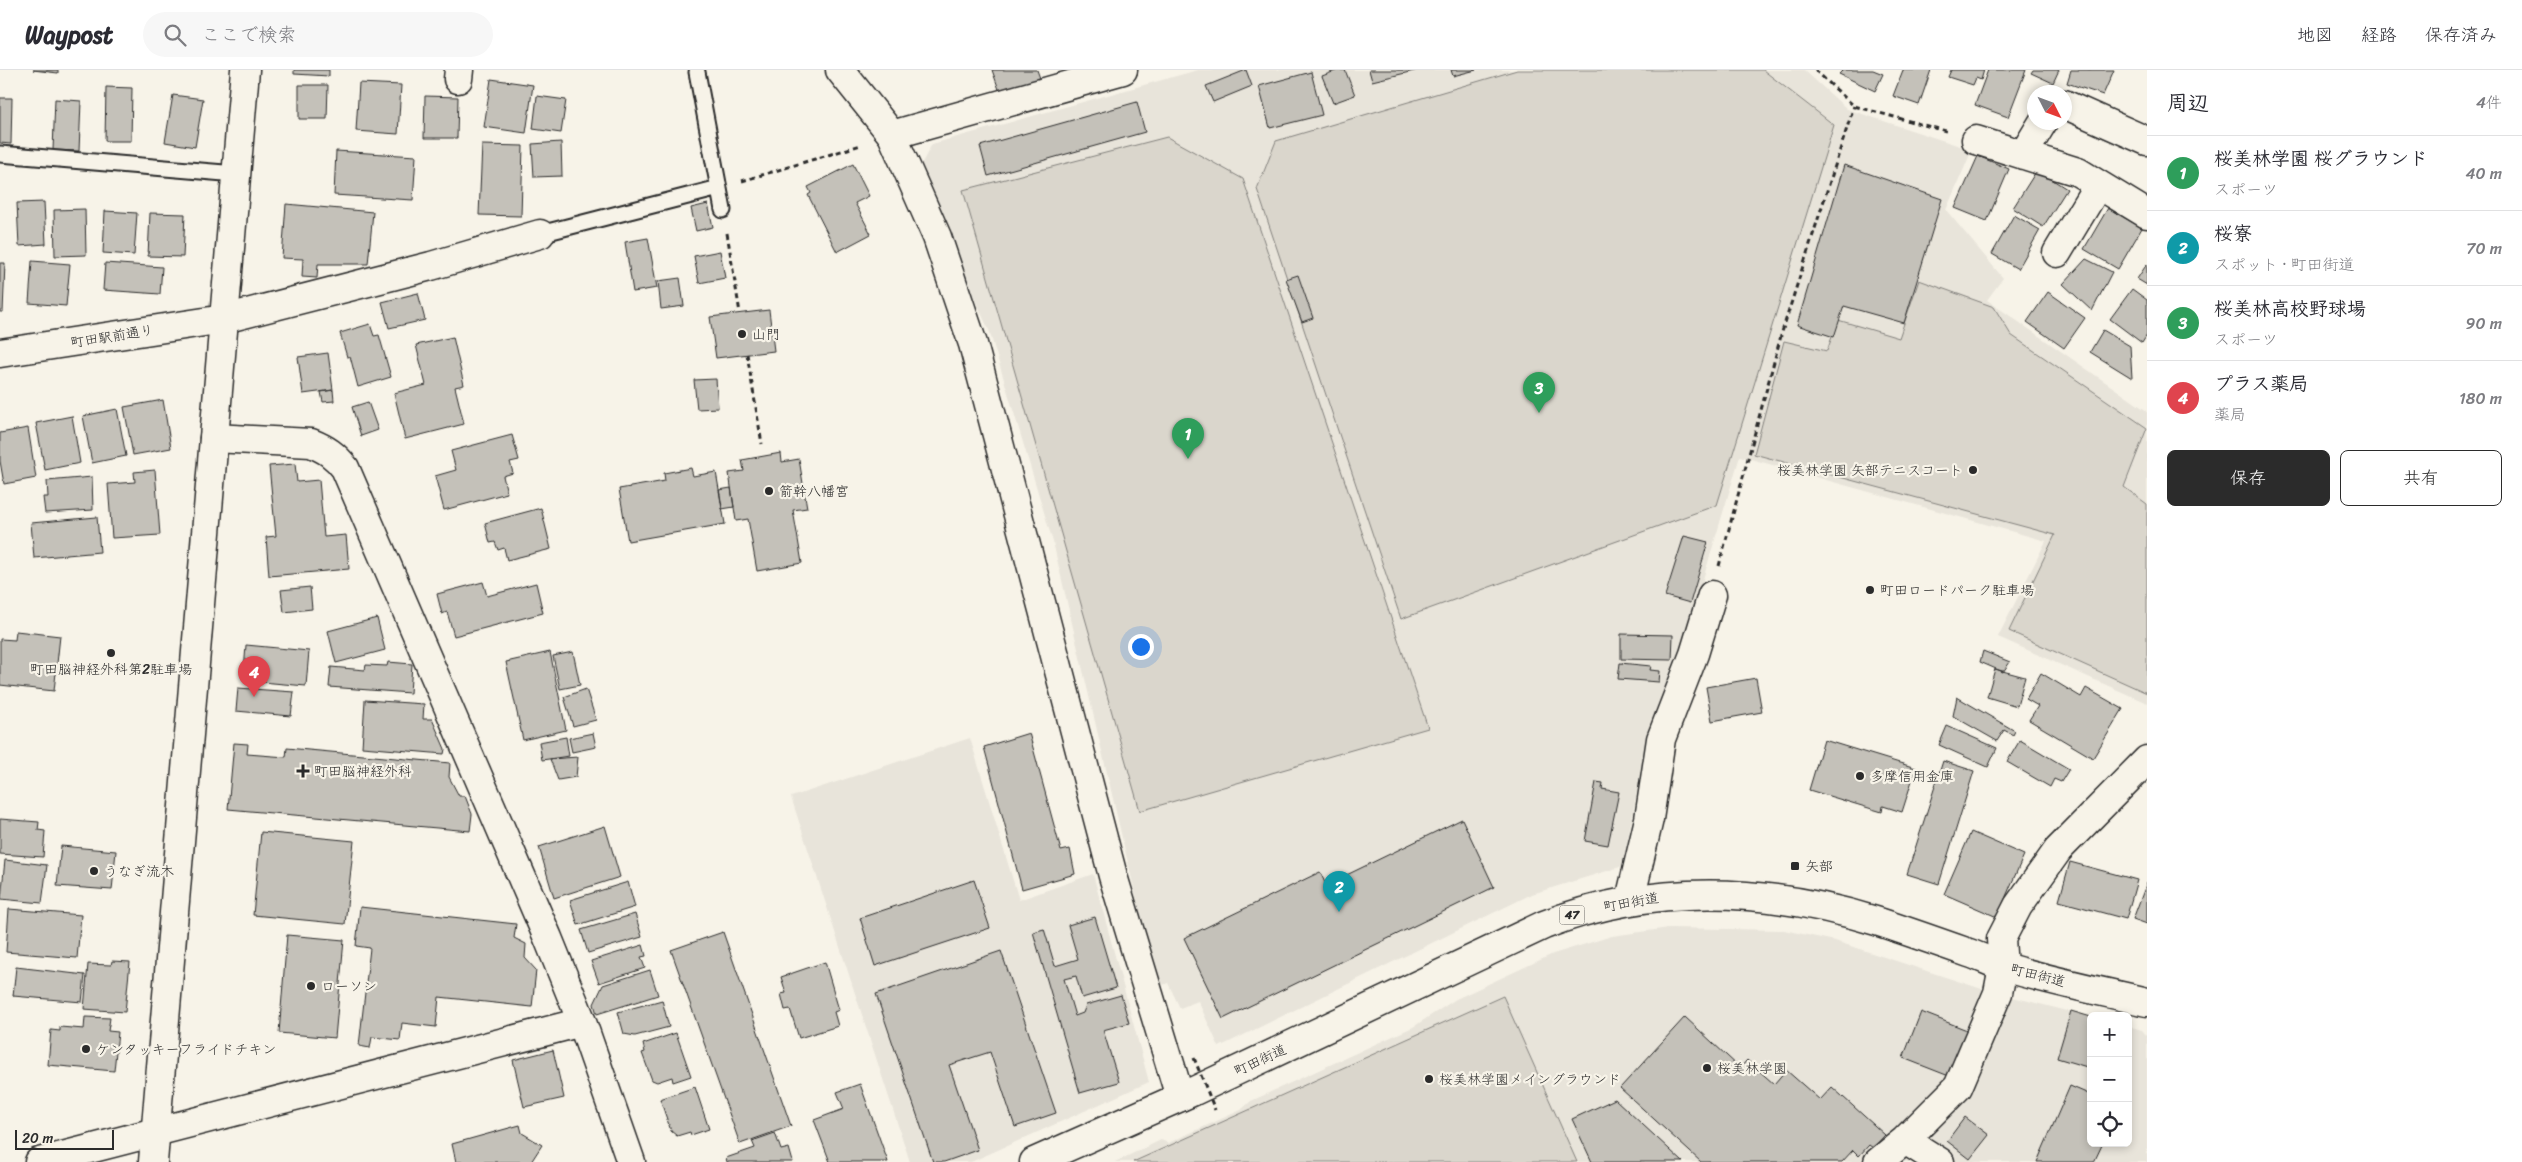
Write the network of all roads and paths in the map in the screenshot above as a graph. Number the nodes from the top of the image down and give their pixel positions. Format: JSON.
{"nodes":[{"id":1,"x":245,"y":70,"type":"edge"},
{"id":2,"x":840,"y":70,"type":"edge"},
{"id":3,"x":1123,"y":70,"type":"edge"},
{"id":4,"x":1815,"y":70,"type":"edge"},
{"id":5,"x":697,"y":72,"type":"dead end"},
{"id":6,"x":1854,"y":106,"type":"junction"},
{"id":7,"x":2072,"y":108,"type":"edge"},
{"id":8,"x":2038,"y":130,"type":"edge"},
{"id":9,"x":892,"y":135,"type":"junction"},
{"id":10,"x":1976,"y":140,"type":"joint"},
{"id":11,"x":2147,"y":141,"type":"edge"},
{"id":12,"x":0,"y":154,"type":"edge"},
{"id":13,"x":2023,"y":155,"type":"junction"},
{"id":14,"x":236,"y":174,"type":"junction"},
{"id":15,"x":2098,"y":185,"type":"junction"},
{"id":16,"x":719,"y":188,"type":"junction"},
{"id":17,"x":2147,"y":214,"type":"edge"},
{"id":18,"x":724,"y":218,"type":"joint"},
{"id":19,"x":540,"y":234,"type":"joint"},
{"id":20,"x":2057,"y":253,"type":"dead end"},
{"id":21,"x":740,"y":313,"type":"dead end"},
{"id":22,"x":224,"y":319,"type":"junction"},
{"id":23,"x":0,"y":354,"type":"edge"},
{"id":24,"x":747,"y":354,"type":"dead end"},
{"id":25,"x":214,"y":438,"type":"junction"},
{"id":26,"x":762,"y":444,"type":"dead end"},
{"id":27,"x":1712,"y":595,"type":"joint"},
{"id":28,"x":2147,"y":760,"type":"edge"},
{"id":29,"x":1630,"y":900,"type":"junction"},
{"id":30,"x":2003,"y":967,"type":"junction"},
{"id":31,"x":2147,"y":1002,"type":"edge"},
{"id":32,"x":582,"y":1022,"type":"junction"},
{"id":33,"x":1194,"y":1058,"type":"dead end"},
{"id":34,"x":1180,"y":1097,"type":"junction"},
{"id":35,"x":1216,"y":1110,"type":"dead end"},
{"id":36,"x":155,"y":1131,"type":"junction"},
{"id":37,"x":1905,"y":1140,"type":"junction"},
{"id":38,"x":1061,"y":1157,"type":"edge"},
{"id":39,"x":39,"y":1162,"type":"edge"},
{"id":40,"x":153,"y":1162,"type":"edge"},
{"id":41,"x":632,"y":1162,"type":"edge"},
{"id":42,"x":1034,"y":1162,"type":"edge"},
{"id":43,"x":1878,"y":1162,"type":"edge"},
{"id":44,"x":1940,"y":1162,"type":"edge"}],
"edges":[{"from":1,"to":14,"type":"street"},
{"from":2,"to":9,"type":"street"},
{"from":3,"to":9,"type":"street"},
{"from":4,"to":6,"type":"path"},
{"from":5,"to":16,"type":"lane"},
{"from":6,"to":10,"type":"path"},
{"from":6,"to":27,"type":"path"},
{"from":7,"to":11,"type":"street"},
{"from":8,"to":13,"type":"street"},
{"from":9,"to":16,"type":"path"},
{"from":9,"to":34,"type":"street"},
{"from":10,"to":13,"type":"street"},
{"from":12,"to":14,"type":"lane"},
{"from":13,"to":15,"type":"street"},
{"from":14,"to":22,"type":"street"},
{"from":15,"to":17,"type":"street"},
{"from":15,"to":20,"type":"street"},
{"from":16,"to":18,"type":"lane"},
{"from":16,"to":19,"type":"lane"},
{"from":18,"to":21,"type":"path"},
{"from":19,"to":22,"type":"street","name":"町田駅前通り"},
{"from":22,"to":23,"type":"street","name":"町田駅前通り"},
{"from":22,"to":25,"type":"street"},
{"from":24,"to":26,"type":"path"},
{"from":25,"to":32,"type":"street"},
{"from":25,"to":36,"type":"street"},
{"from":27,"to":29,"type":"street"},
{"from":28,"to":30,"type":"street"},
{"from":29,"to":30,"type":"street","name":"町田街道","number":"47"},
{"from":29,"to":34,"type":"street","name":"町田街道","number":"47"},
{"from":30,"to":31,"type":"street","name":"町田街道","number":"47"},
{"from":30,"to":37,"type":"street"},
{"from":32,"to":36,"type":"street"},
{"from":32,"to":41,"type":"street"},
{"from":33,"to":35,"type":"path","bridge":true},
{"from":34,"to":38,"type":"street","name":"町田街道","number":"47"},
{"from":36,"to":39,"type":"street"},
{"from":36,"to":40,"type":"street"},
{"from":37,"to":43,"type":"street"},
{"from":37,"to":44,"type":"street"},
{"from":38,"to":42,"type":"street","name":"町田街道","number":"47"}]}
